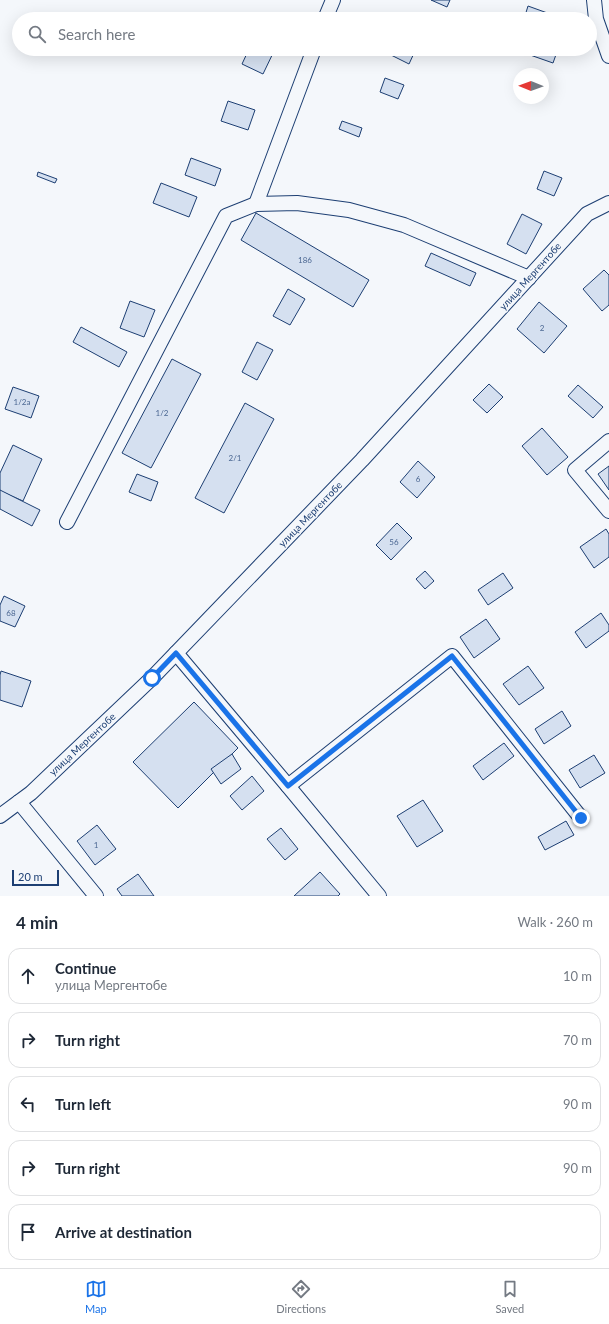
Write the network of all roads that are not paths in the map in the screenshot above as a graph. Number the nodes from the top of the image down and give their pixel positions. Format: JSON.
{"nodes":[{"id":1,"x":333,"y":0,"type":"edge"},
{"id":2,"x":594,"y":0,"type":"edge"},
{"id":3,"x":329,"y":12,"type":"edge"},
{"id":4,"x":595,"y":12,"type":"edge"},
{"id":5,"x":597,"y":22,"type":"edge"},
{"id":6,"x":311,"y":56,"type":"edge"},
{"id":7,"x":609,"y":56,"type":"edge"},
{"id":8,"x":609,"y":203,"type":"edge"},
{"id":9,"x":256,"y":204,"type":"junction"},
{"id":10,"x":529,"y":278,"type":"junction"},
{"id":11,"x":609,"y":441,"type":"edge"},
{"id":12,"x":609,"y":511,"type":"edge"},
{"id":13,"x":67,"y":522,"type":"dead end"},
{"id":14,"x":176,"y":653,"type":"junction"},
{"id":15,"x":288,"y":786,"type":"junction"},
{"id":16,"x":19,"y":802,"type":"junction"},
{"id":17,"x":0,"y":816,"type":"edge"},
{"id":18,"x":581,"y":818,"type":"dead end"},
{"id":19,"x":96,"y":896,"type":"edge"},
{"id":20,"x":379,"y":896,"type":"edge"}],
"edges":[{"from":1,"to":3,"type":"street"},
{"from":2,"to":4,"type":"street"},
{"from":5,"to":7,"type":"street"},
{"from":6,"to":9,"type":"street"},
{"from":8,"to":10,"type":"street","name":"улица Мергентобе"},
{"from":9,"to":10,"type":"street"},
{"from":9,"to":13,"type":"street"},
{"from":10,"to":14,"type":"street","name":"улица Мергентобе"},
{"from":11,"to":12,"type":"street"},
{"from":14,"to":15,"type":"street"},
{"from":14,"to":16,"type":"street","name":"улица Мергентобе"},
{"from":15,"to":18,"type":"street"},
{"from":15,"to":20,"type":"street"},
{"from":16,"to":17,"type":"street","name":"улица Мергентобе"},
{"from":16,"to":19,"type":"street"}]}
